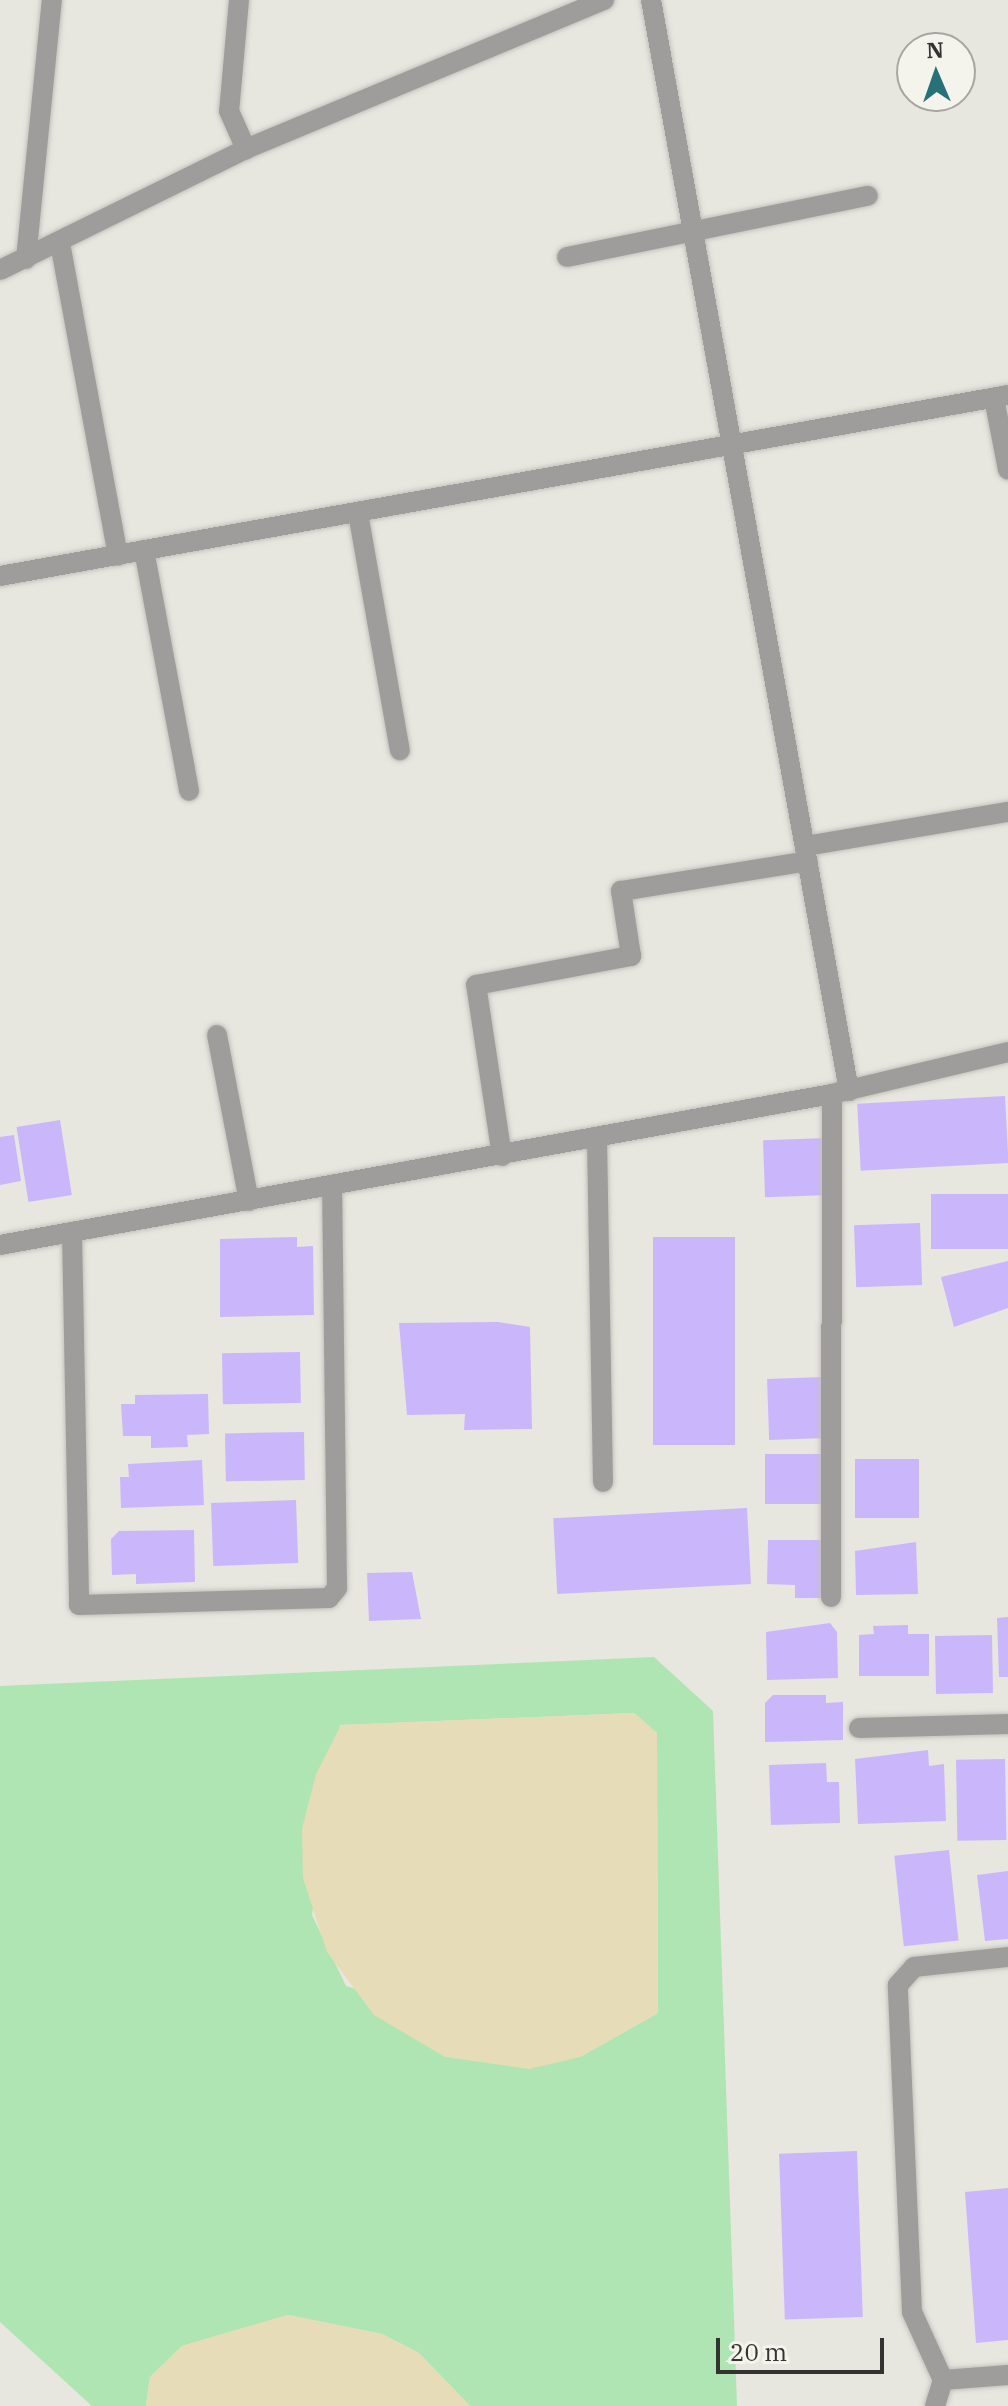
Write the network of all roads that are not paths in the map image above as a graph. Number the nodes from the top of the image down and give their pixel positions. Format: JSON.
{"nodes":[{"id":1,"x":52,"y":0,"type":"edge"},
{"id":2,"x":239,"y":0,"type":"edge"},
{"id":3,"x":604,"y":0,"type":"edge"},
{"id":4,"x":651,"y":0,"type":"edge"},
{"id":5,"x":569,"y":8,"type":"edge"},
{"id":6,"x":246,"y":149,"type":"junction"},
{"id":7,"x":868,"y":196,"type":"dead end"},
{"id":8,"x":694,"y":231,"type":"junction"},
{"id":9,"x":60,"y":243,"type":"junction"},
{"id":10,"x":567,"y":257,"type":"dead end"},
{"id":11,"x":26,"y":259,"type":"junction"},
{"id":12,"x":0,"y":270,"type":"edge"},
{"id":13,"x":1001,"y":397,"type":"edge"},
{"id":14,"x":733,"y":445,"type":"junction"},
{"id":15,"x":1008,"y":470,"type":"edge"},
{"id":16,"x":358,"y":513,"type":"junction"},
{"id":17,"x":144,"y":550,"type":"junction"},
{"id":18,"x":118,"y":556,"type":"junction"},
{"id":19,"x":0,"y":576,"type":"edge"},
{"id":20,"x":400,"y":750,"type":"dead end"},
{"id":21,"x":189,"y":791,"type":"dead end"},
{"id":22,"x":1008,"y":812,"type":"edge"},
{"id":23,"x":807,"y":853,"type":"junction"},
{"id":24,"x":217,"y":1035,"type":"dead end"},
{"id":25,"x":1008,"y":1052,"type":"edge"},
{"id":26,"x":840,"y":1093,"type":"junction"},
{"id":27,"x":597,"y":1139,"type":"junction"},
{"id":28,"x":502,"y":1156,"type":"junction"},
{"id":29,"x":332,"y":1187,"type":"junction"},
{"id":30,"x":249,"y":1201,"type":"junction"},
{"id":31,"x":72,"y":1232,"type":"junction"},
{"id":32,"x":0,"y":1245,"type":"edge"},
{"id":33,"x":603,"y":1482,"type":"dead end"},
{"id":34,"x":831,"y":1597,"type":"dead end"},
{"id":35,"x":1008,"y":1724,"type":"edge"},
{"id":36,"x":859,"y":1728,"type":"dead end"},
{"id":37,"x":1008,"y":1957,"type":"edge"},
{"id":38,"x":1008,"y":2375,"type":"edge"},
{"id":39,"x":943,"y":2380,"type":"junction"},
{"id":40,"x":935,"y":2406,"type":"edge"}],
"edges":[{"from":1,"to":11,"type":"street"},
{"from":2,"to":6,"type":"street"},
{"from":3,"to":5,"type":"street"},
{"from":4,"to":8,"type":"street"},
{"from":5,"to":6,"type":"street"},
{"from":6,"to":9,"type":"street"},
{"from":7,"to":8,"type":"street"},
{"from":8,"to":10,"type":"street"},
{"from":8,"to":14,"type":"street"},
{"from":9,"to":11,"type":"street"},
{"from":9,"to":18,"type":"street"},
{"from":11,"to":12,"type":"street"},
{"from":13,"to":14,"type":"street"},
{"from":13,"to":15,"type":"street"},
{"from":14,"to":16,"type":"street"},
{"from":14,"to":23,"type":"street"},
{"from":16,"to":17,"type":"street"},
{"from":16,"to":20,"type":"street"},
{"from":17,"to":18,"type":"street"},
{"from":17,"to":21,"type":"street"},
{"from":18,"to":19,"type":"street"},
{"from":22,"to":23,"type":"street"},
{"from":23,"to":26,"type":"street"},
{"from":23,"to":28,"type":"street"},
{"from":24,"to":30,"type":"street"},
{"from":25,"to":26,"type":"street"},
{"from":26,"to":27,"type":"street"},
{"from":26,"to":34,"type":"street"},
{"from":27,"to":28,"type":"street"},
{"from":27,"to":33,"type":"street"},
{"from":28,"to":29,"type":"street"},
{"from":29,"to":30,"type":"street"},
{"from":29,"to":31,"type":"street"},
{"from":30,"to":31,"type":"street"},
{"from":31,"to":32,"type":"street"},
{"from":35,"to":36,"type":"street"},
{"from":37,"to":39,"type":"street"},
{"from":38,"to":39,"type":"street"},
{"from":39,"to":40,"type":"street"}]}
